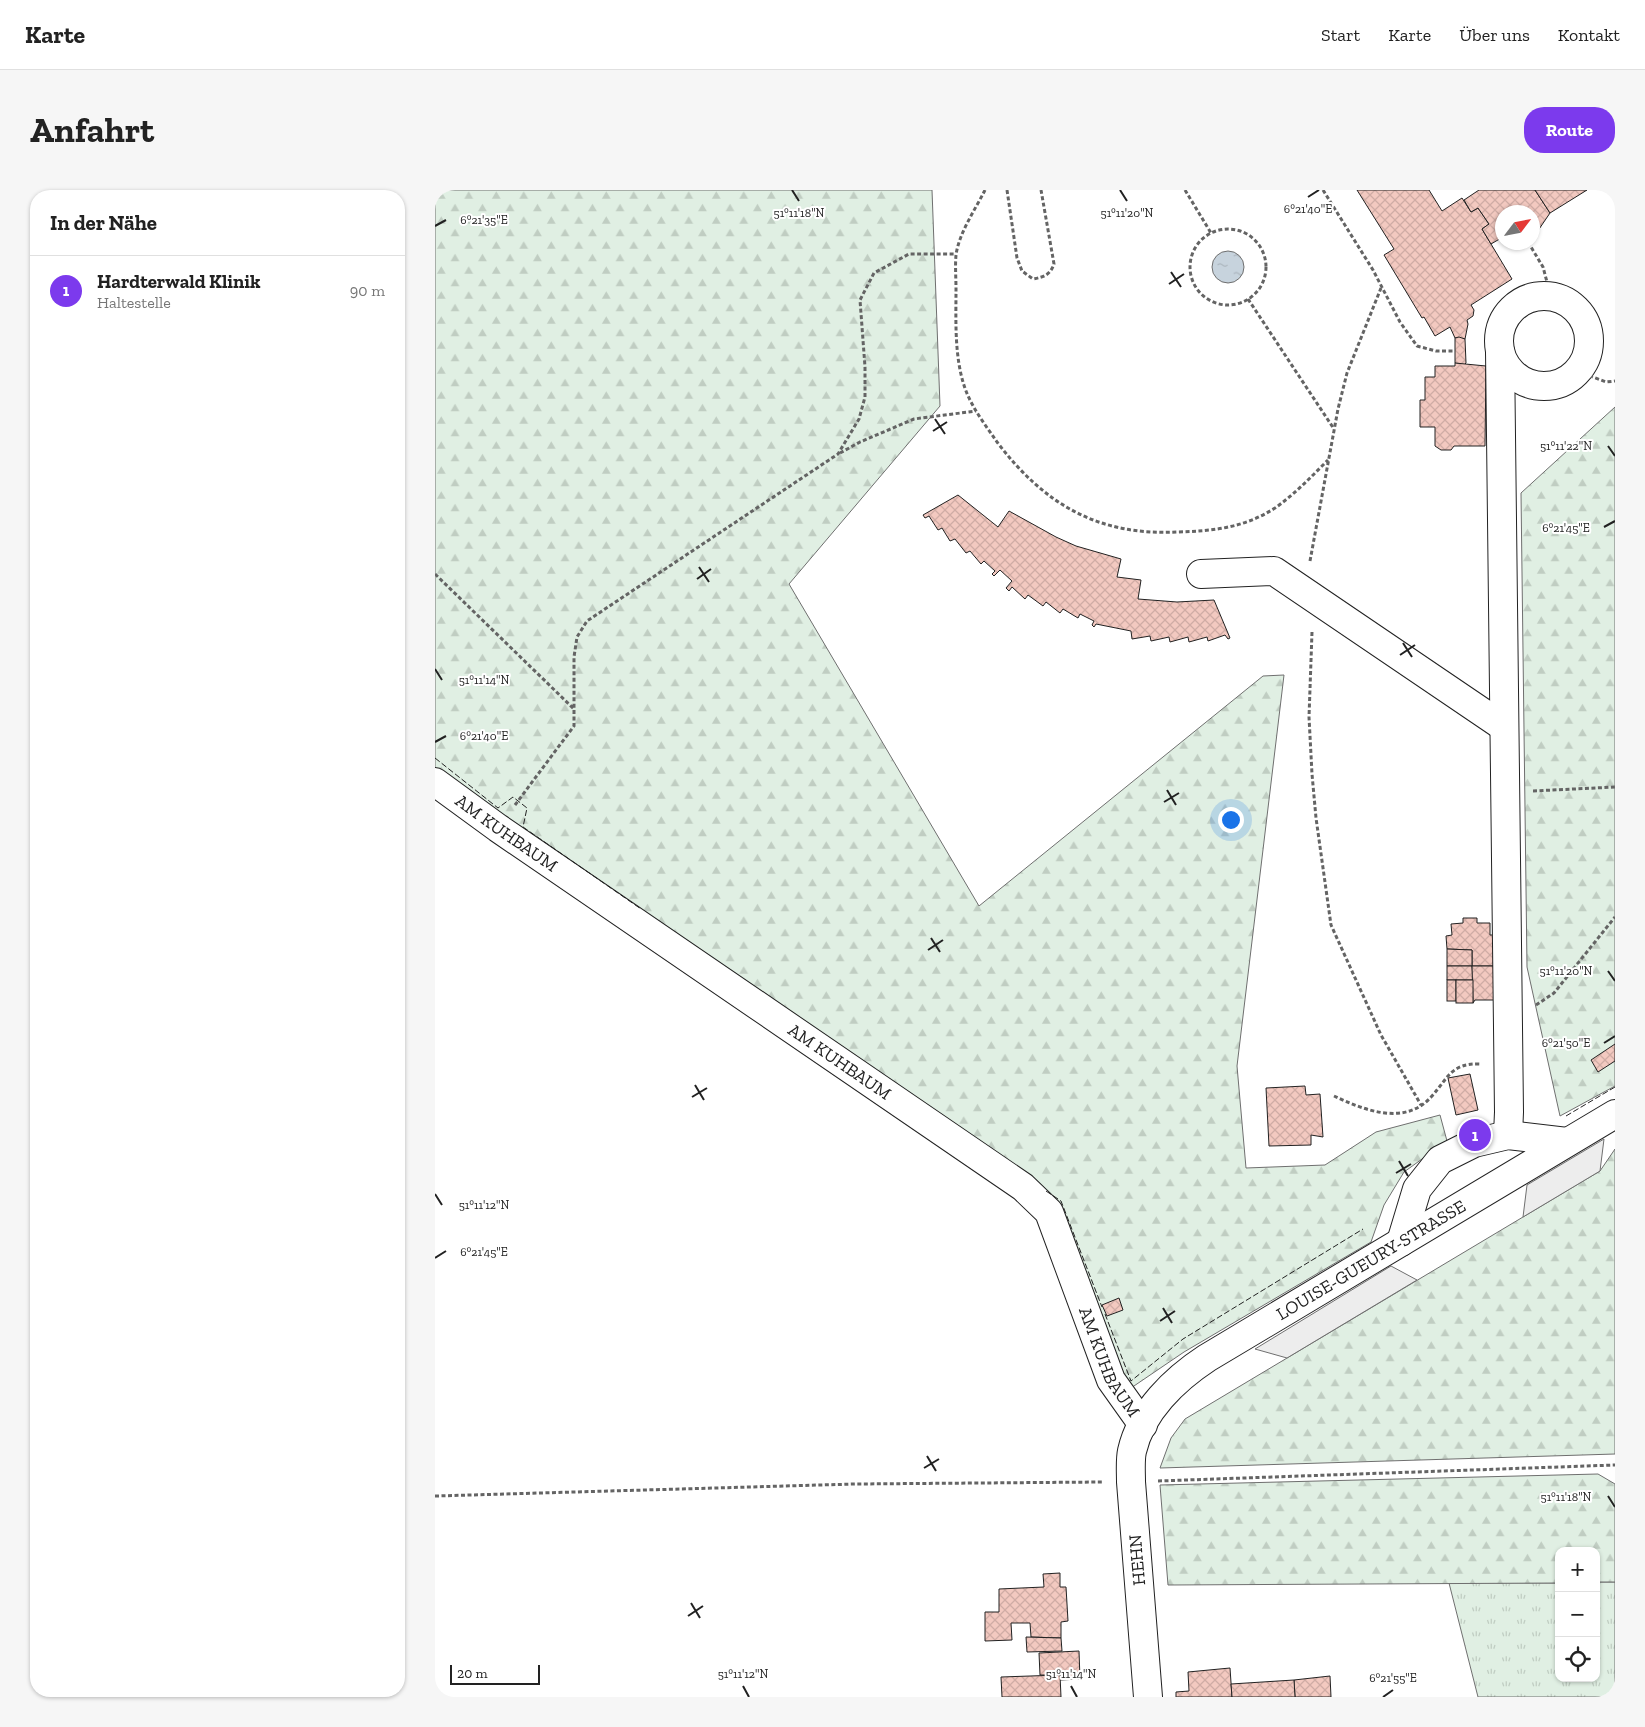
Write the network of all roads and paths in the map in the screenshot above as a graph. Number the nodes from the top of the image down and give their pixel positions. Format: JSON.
{"nodes":[{"id":1,"x":985,"y":190,"type":"edge"},
{"id":2,"x":1007,"y":190,"type":"edge"},
{"id":3,"x":1041,"y":190,"type":"edge"},
{"id":4,"x":1185,"y":190,"type":"edge"},
{"id":5,"x":1323,"y":190,"type":"edge"},
{"id":6,"x":1211,"y":233,"type":"junction"},
{"id":7,"x":1533,"y":250,"type":"edge"},
{"id":8,"x":956,"y":254,"type":"junction"},
{"id":9,"x":1381,"y":288,"type":"junction"},
{"id":10,"x":1551,"y":296,"type":"junction"},
{"id":11,"x":1248,"y":299,"type":"junction"},
{"id":12,"x":1455,"y":351,"type":"dead end"},
{"id":13,"x":1500,"y":351,"type":"junction"},
{"id":14,"x":1577,"y":371,"type":"junction"},
{"id":15,"x":1615,"y":380,"type":"edge"},
{"id":16,"x":977,"y":411,"type":"junction"},
{"id":17,"x":1334,"y":429,"type":"junction"},
{"id":18,"x":838,"y":454,"type":"junction"},
{"id":19,"x":1328,"y":460,"type":"junction"},
{"id":20,"x":435,"y":574,"type":"edge"},
{"id":21,"x":1201,"y":574,"type":"dead end"},
{"id":22,"x":1311,"y":595,"type":"junction"},
{"id":23,"x":573,"y":709,"type":"junction"},
{"id":24,"x":1504,"y":727,"type":"junction"},
{"id":25,"x":435,"y":782,"type":"edge"},
{"id":26,"x":1615,"y":787,"type":"edge"},
{"id":27,"x":1526,"y":792,"type":"dead end"},
{"id":28,"x":498,"y":828,"type":"junction"},
{"id":29,"x":1615,"y":916,"type":"edge"},
{"id":30,"x":1533,"y":1007,"type":"dead end"},
{"id":31,"x":1509,"y":1064,"type":"junction"},
{"id":32,"x":1334,"y":1096,"type":"dead end"},
{"id":33,"x":1421,"y":1105,"type":"junction"},
{"id":34,"x":1615,"y":1114,"type":"edge"},
{"id":35,"x":1508,"y":1135,"type":"junction"},
{"id":36,"x":1567,"y":1142,"type":"junction"},
{"id":37,"x":1401,"y":1242,"type":"junction"},
{"id":38,"x":1143,"y":1424,"type":"junction"},
{"id":39,"x":1615,"y":1464,"type":"edge"},
{"id":40,"x":1131,"y":1482,"type":"junction"},
{"id":41,"x":435,"y":1496,"type":"edge"},
{"id":42,"x":1148,"y":1697,"type":"edge"}],
"edges":[{"from":1,"to":8,"type":"path"},
{"from":2,"to":3,"type":"path"},
{"from":4,"to":6,"type":"path"},
{"from":5,"to":9,"type":"path"},
{"from":6,"to":11,"type":"path"},
{"from":6,"to":11,"type":"path"},
{"from":7,"to":10,"type":"path"},
{"from":8,"to":16,"type":"path"},
{"from":8,"to":18,"type":"path"},
{"from":9,"to":12,"type":"path"},
{"from":9,"to":17,"type":"path"},
{"from":10,"to":13,"type":"street"},
{"from":10,"to":14,"type":"street"},
{"from":11,"to":17,"type":"path"},
{"from":13,"to":14,"type":"street"},
{"from":13,"to":24,"type":"street"},
{"from":14,"to":15,"type":"path"},
{"from":16,"to":18,"type":"path"},
{"from":16,"to":19,"type":"path"},
{"from":17,"to":19,"type":"path"},
{"from":18,"to":23,"type":"path"},
{"from":19,"to":22,"type":"path"},
{"from":20,"to":23,"type":"path"},
{"from":21,"to":22,"type":"street"},
{"from":22,"to":24,"type":"street"},
{"from":22,"to":33,"type":"path"},
{"from":23,"to":28,"type":"path"},
{"from":24,"to":31,"type":"street"},
{"from":25,"to":28,"type":"street","name":"AM KUHBAUM"},
{"from":26,"to":27,"type":"path"},
{"from":28,"to":38,"type":"street","name":"AM KUHBAUM"},
{"from":29,"to":30,"type":"path"},
{"from":31,"to":33,"type":"path"},
{"from":31,"to":35,"type":"street"},
{"from":32,"to":33,"type":"path"},
{"from":34,"to":36,"type":"street","name":"LOUISE-GUEURY-STRASSE"},
{"from":35,"to":36,"type":"street"},
{"from":35,"to":37,"type":"street"},
{"from":36,"to":37,"type":"street","name":"LOUISE-GUEURY-STRASSE"},
{"from":37,"to":38,"type":"street","name":"LOUISE-GUEURY-STRASSE"},
{"from":38,"to":40,"type":"street","name":"HEHN"},
{"from":39,"to":40,"type":"path"},
{"from":40,"to":41,"type":"path"},
{"from":40,"to":42,"type":"street","name":"HEHN"}]}
